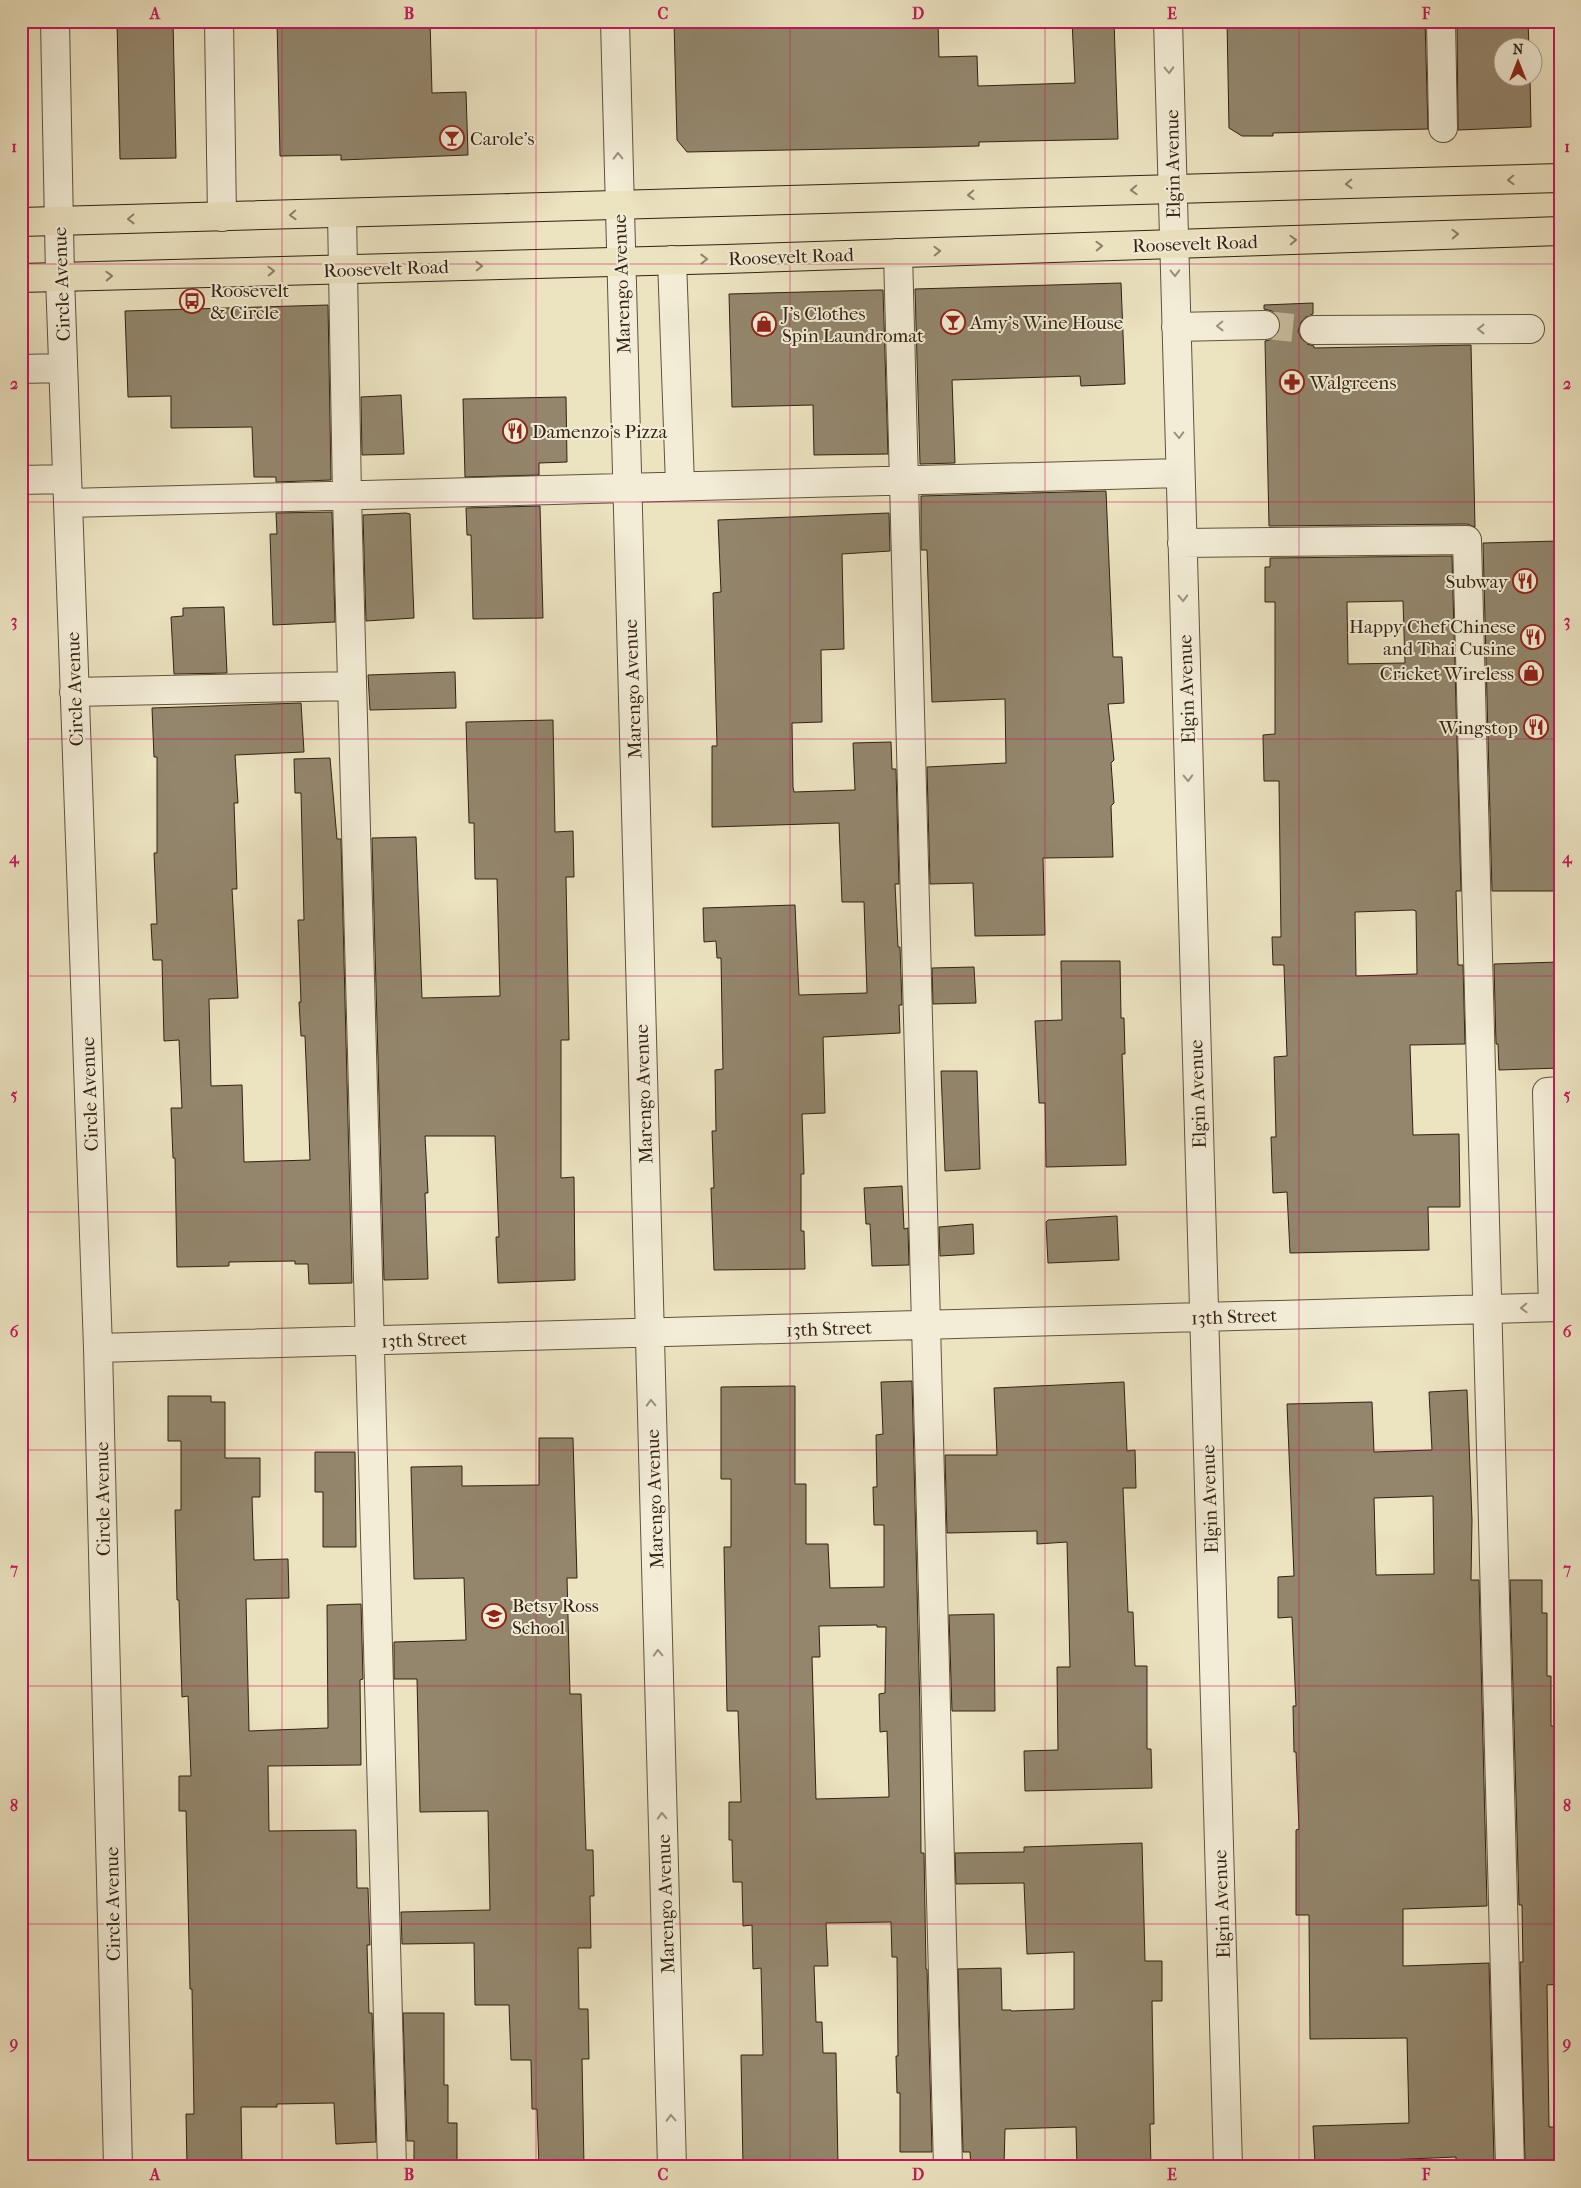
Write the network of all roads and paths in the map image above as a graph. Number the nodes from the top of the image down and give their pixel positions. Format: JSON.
{"nodes":[{"id":1,"x":55,"y":21,"type":"edge"},
{"id":2,"x":219,"y":21,"type":"edge"},
{"id":3,"x":615,"y":21,"type":"edge"},
{"id":4,"x":1168,"y":21,"type":"edge"},
{"id":5,"x":1441,"y":21,"type":"edge"},
{"id":6,"x":1443,"y":128,"type":"dead end"},
{"id":7,"x":1560,"y":178,"type":"edge"},
{"id":8,"x":1173,"y":189,"type":"junction"},
{"id":9,"x":619,"y":205,"type":"junction"},
{"id":10,"x":342,"y":214,"type":"junction"},
{"id":11,"x":222,"y":217,"type":"junction"},
{"id":12,"x":59,"y":221,"type":"junction"},
{"id":13,"x":21,"y":222,"type":"edge"},
{"id":14,"x":1560,"y":231,"type":"edge"},
{"id":15,"x":1174,"y":244,"type":"junction"},
{"id":16,"x":898,"y":253,"type":"junction"},
{"id":17,"x":672,"y":260,"type":"junction"},
{"id":18,"x":620,"y":262,"type":"junction"},
{"id":19,"x":343,"y":269,"type":"junction"},
{"id":20,"x":60,"y":277,"type":"junction"},
{"id":21,"x":21,"y":278,"type":"edge"},
{"id":22,"x":1264,"y":325,"type":"tunnel mouth"},
{"id":23,"x":1176,"y":327,"type":"junction"},
{"id":24,"x":1530,"y":329,"type":"dead end"},
{"id":25,"x":1314,"y":330,"type":"tunnel mouth"},
{"id":26,"x":63,"y":368,"type":"junction"},
{"id":27,"x":21,"y":370,"type":"edge"},
{"id":28,"x":1180,"y":472,"type":"junction"},
{"id":29,"x":21,"y":480,"type":"edge"},
{"id":30,"x":903,"y":480,"type":"junction"},
{"id":31,"x":680,"y":485,"type":"junction"},
{"id":32,"x":626,"y":486,"type":"junction"},
{"id":33,"x":67,"y":491,"type":"junction"},
{"id":34,"x":347,"y":496,"type":"junction"},
{"id":35,"x":1182,"y":543,"type":"junction"},
{"id":36,"x":352,"y":686,"type":"junction"},
{"id":37,"x":74,"y":692,"type":"junction"},
{"id":38,"x":1560,"y":1092,"type":"edge"},
{"id":39,"x":1555,"y":1234,"type":"edge"},
{"id":40,"x":1556,"y":1307,"type":"edge"},
{"id":41,"x":1488,"y":1310,"type":"junction"},
{"id":42,"x":1204,"y":1317,"type":"junction"},
{"id":43,"x":927,"y":1325,"type":"junction"},
{"id":44,"x":649,"y":1333,"type":"junction"},
{"id":45,"x":369,"y":1340,"type":"junction"},
{"id":46,"x":98,"y":1348,"type":"junction"},
{"id":47,"x":118,"y":2167,"type":"edge"},
{"id":48,"x":392,"y":2167,"type":"edge"},
{"id":49,"x":672,"y":2167,"type":"edge"},
{"id":50,"x":948,"y":2167,"type":"edge"},
{"id":51,"x":1228,"y":2167,"type":"edge"},
{"id":52,"x":1510,"y":2167,"type":"edge"}],
"edges":[{"from":1,"to":12,"type":"street","name":"Circle Avenue"},
{"from":2,"to":11,"type":"street"},
{"from":9,"to":3,"type":"street","name":"Marengo Avenue","one_way":true},
{"from":4,"to":8,"type":"street","name":"Elgin Avenue","one_way":true},
{"from":5,"to":6,"type":"street"},
{"from":7,"to":8,"type":"main road","one_way":true},
{"from":8,"to":9,"type":"main road","one_way":true},
{"from":8,"to":15,"type":"street","name":"Elgin Avenue"},
{"from":9,"to":10,"type":"main road"},
{"from":9,"to":18,"type":"street","name":"Marengo Avenue"},
{"from":10,"to":11,"type":"main road","one_way":true},
{"from":10,"to":19,"type":"street"},
{"from":11,"to":12,"type":"main road","one_way":true},
{"from":12,"to":13,"type":"main road"},
{"from":12,"to":20,"type":"street","name":"Circle Avenue"},
{"from":15,"to":14,"type":"main road","name":"Roosevelt Road","one_way":true},
{"from":16,"to":15,"type":"main road","name":"Roosevelt Road","one_way":true},
{"from":15,"to":23,"type":"street","name":"Elgin Avenue","one_way":true},
{"from":17,"to":16,"type":"main road","name":"Roosevelt Road","one_way":true},
{"from":16,"to":30,"type":"street"},
{"from":17,"to":18,"type":"main road","name":"Roosevelt Road"},
{"from":17,"to":31,"type":"street"},
{"from":19,"to":18,"type":"main road","name":"Roosevelt Road","one_way":true},
{"from":18,"to":32,"type":"street","name":"Marengo Avenue"},
{"from":20,"to":19,"type":"main road","name":"Roosevelt Road","one_way":true},
{"from":19,"to":34,"type":"street"},
{"from":20,"to":21,"type":"main road","name":"Roosevelt Road"},
{"from":20,"to":26,"type":"street","name":"Circle Avenue"},
{"from":22,"to":23,"type":"street","one_way":true},
{"from":23,"to":28,"type":"street","name":"Elgin Avenue","one_way":true},
{"from":24,"to":25,"type":"street","one_way":true},
{"from":26,"to":27,"type":"street"},
{"from":26,"to":33,"type":"street","name":"Circle Avenue"},
{"from":28,"to":30,"type":"street"},
{"from":28,"to":35,"type":"street","name":"Elgin Avenue"},
{"from":29,"to":33,"type":"street"},
{"from":30,"to":31,"type":"street"},
{"from":30,"to":43,"type":"street"},
{"from":31,"to":32,"type":"street"},
{"from":32,"to":34,"type":"street"},
{"from":32,"to":44,"type":"street","name":"Marengo Avenue"},
{"from":33,"to":34,"type":"street"},
{"from":33,"to":37,"type":"street","name":"Circle Avenue"},
{"from":34,"to":36,"type":"street"},
{"from":35,"to":41,"type":"street"},
{"from":35,"to":42,"type":"street","name":"Elgin Avenue","one_way":true},
{"from":36,"to":37,"type":"street"},
{"from":36,"to":45,"type":"street"},
{"from":37,"to":46,"type":"street","name":"Circle Avenue"},
{"from":38,"to":39,"type":"street"},
{"from":39,"to":40,"type":"street"},
{"from":40,"to":41,"type":"street","name":"13th Street","one_way":true},
{"from":41,"to":42,"type":"street","name":"13th Street"},
{"from":41,"to":52,"type":"street"},
{"from":42,"to":43,"type":"street","name":"13th Street"},
{"from":42,"to":51,"type":"street","name":"Elgin Avenue"},
{"from":43,"to":44,"type":"street","name":"13th Street"},
{"from":43,"to":50,"type":"street"},
{"from":44,"to":45,"type":"street","name":"13th Street"},
{"from":49,"to":44,"type":"street","name":"Marengo Avenue","one_way":true},
{"from":45,"to":46,"type":"street","name":"13th Street"},
{"from":45,"to":48,"type":"street"},
{"from":46,"to":47,"type":"street","name":"Circle Avenue"}]}
